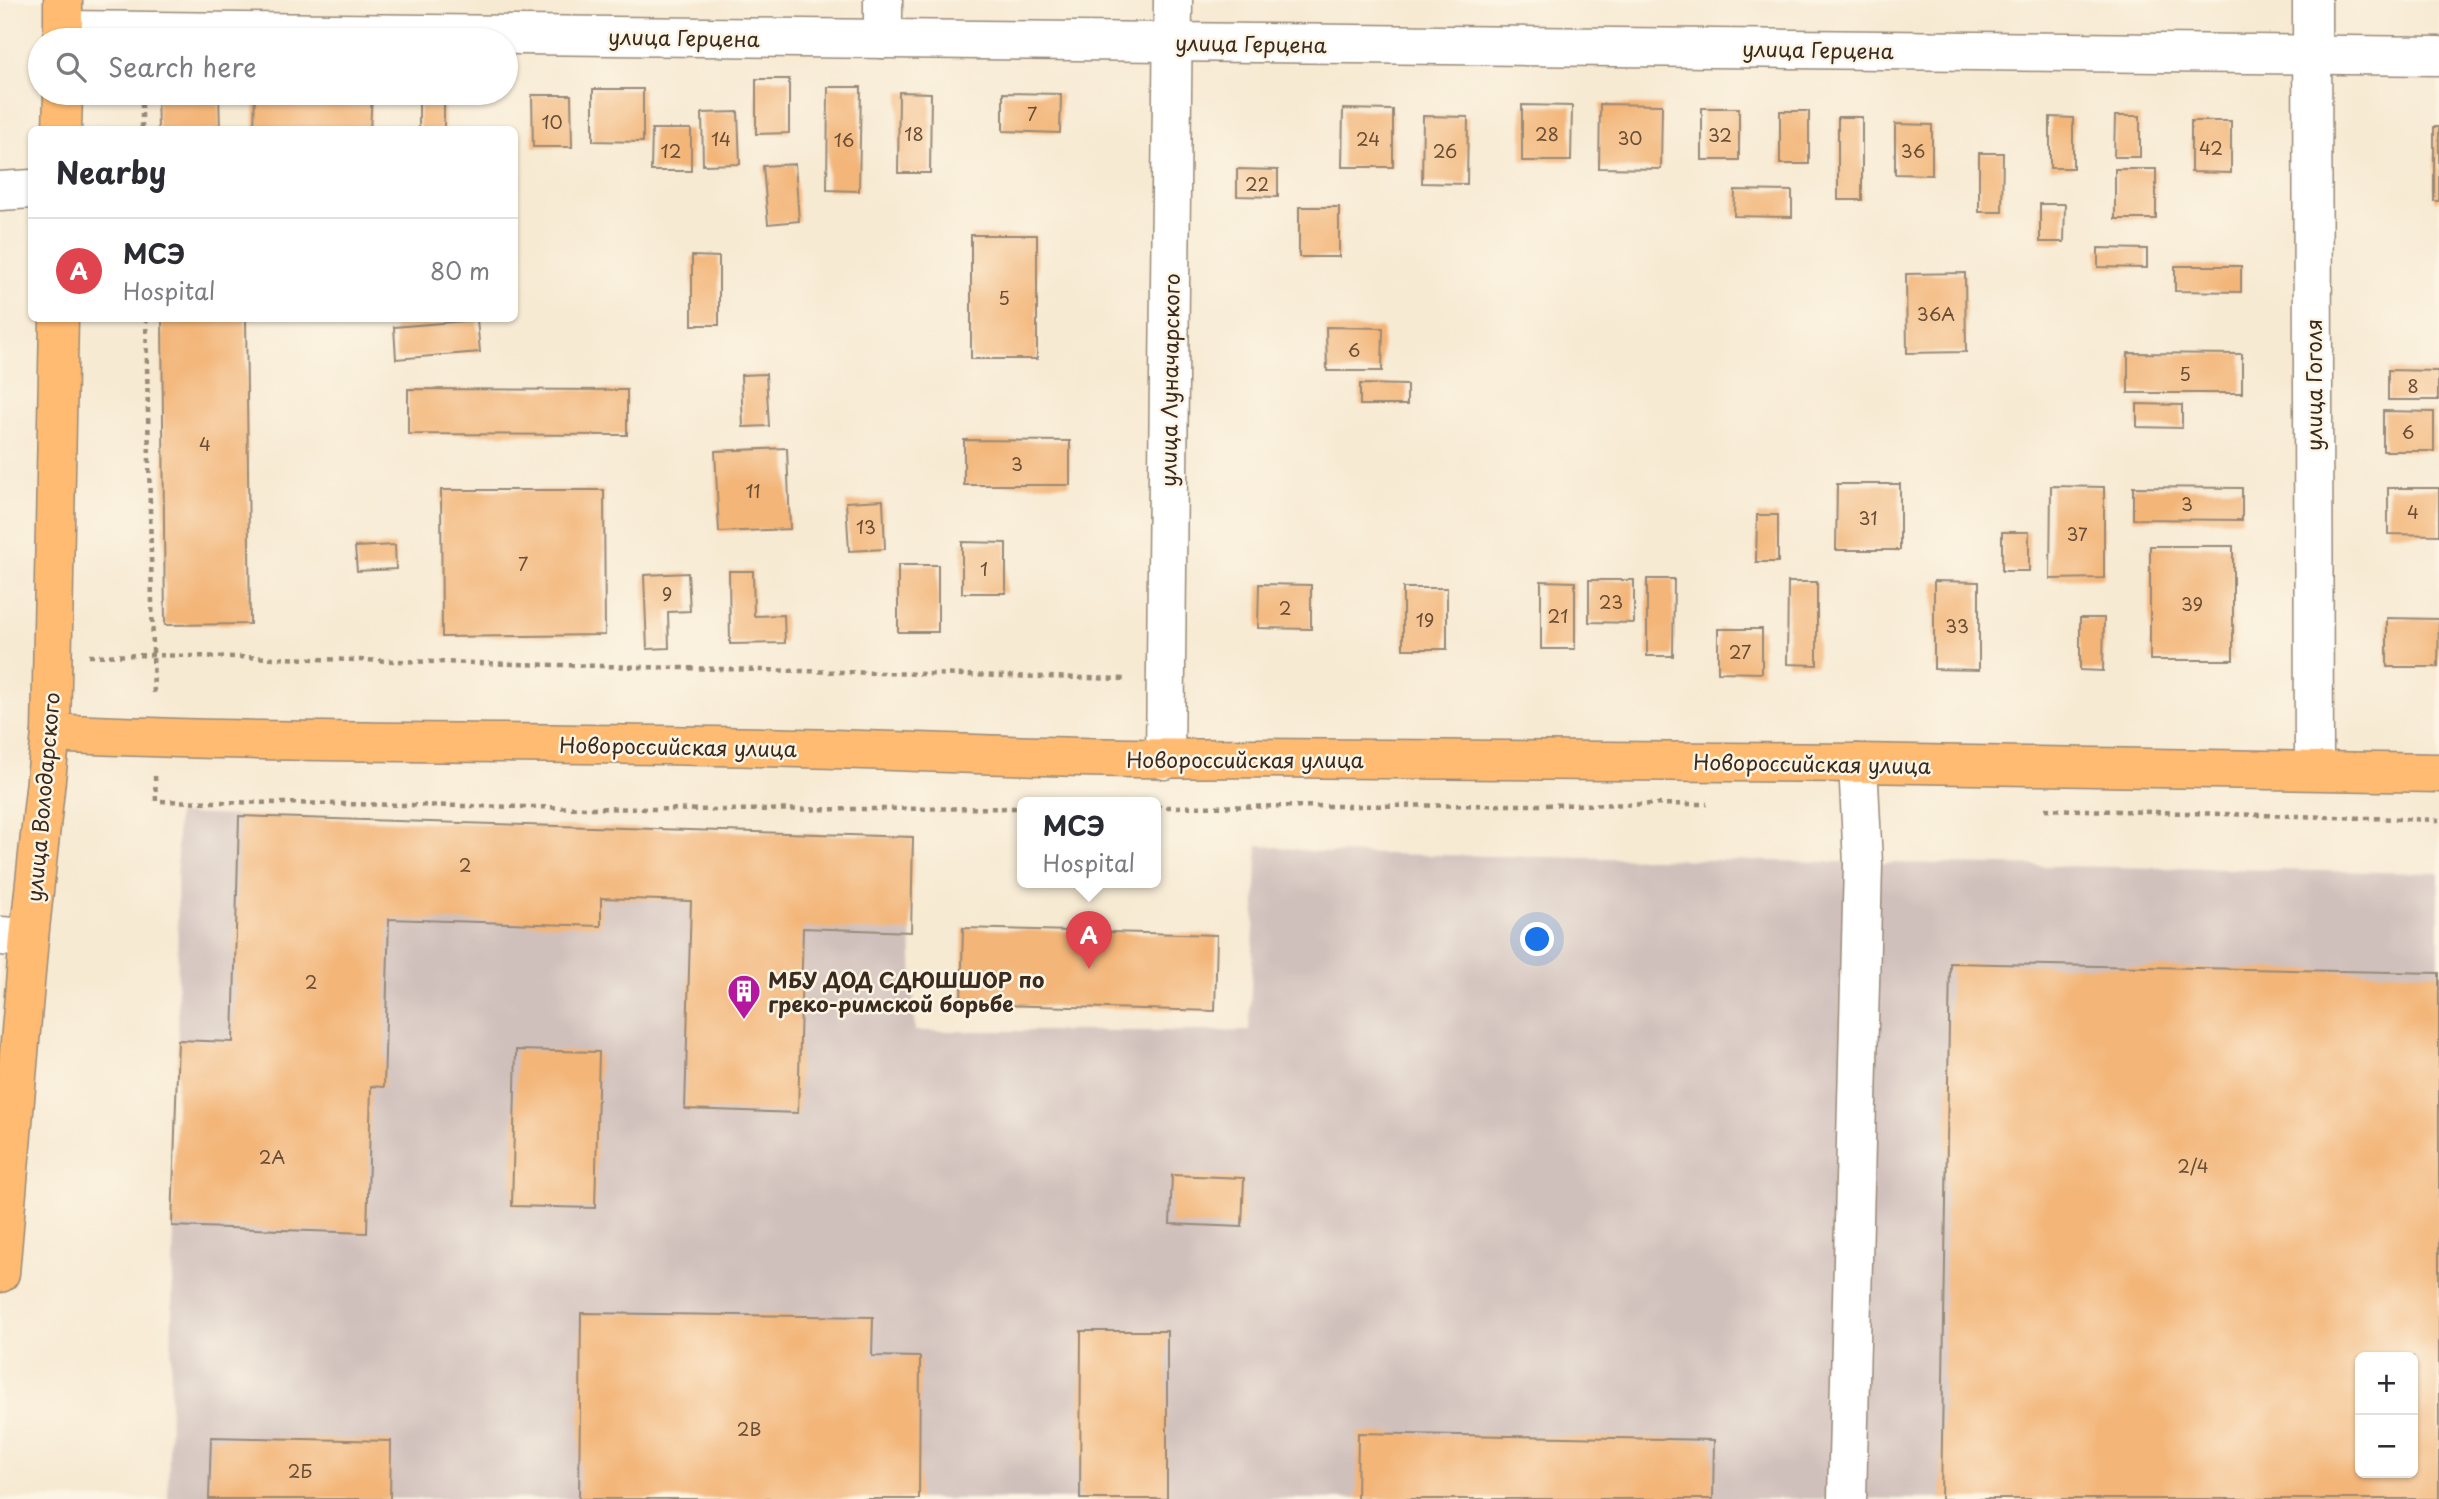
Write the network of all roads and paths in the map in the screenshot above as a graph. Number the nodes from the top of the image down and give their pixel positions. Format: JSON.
{"nodes":[{"id":1,"x":883,"y":0,"type":"edge"},
{"id":2,"x":1173,"y":0,"type":"edge"},
{"id":3,"x":2312,"y":0,"type":"edge"},
{"id":4,"x":242,"y":16,"type":"edge"},
{"id":5,"x":63,"y":23,"type":"edge"},
{"id":6,"x":883,"y":39,"type":"junction"},
{"id":7,"x":1173,"y":42,"type":"junction"},
{"id":8,"x":2313,"y":54,"type":"junction"},
{"id":9,"x":2439,"y":55,"type":"edge"},
{"id":10,"x":63,"y":105,"type":"edge"},
{"id":11,"x":142,"y":105,"type":"edge"},
{"id":12,"x":62,"y":126,"type":"edge"},
{"id":13,"x":142,"y":126,"type":"edge"},
{"id":14,"x":28,"y":189,"type":"edge"},
{"id":15,"x":0,"y":191,"type":"edge"},
{"id":16,"x":59,"y":322,"type":"edge"},
{"id":17,"x":52,"y":657,"type":"junction"},
{"id":18,"x":1166,"y":680,"type":"junction"},
{"id":19,"x":51,"y":733,"type":"junction"},
{"id":20,"x":1165,"y":760,"type":"junction"},
{"id":21,"x":1858,"y":763,"type":"junction"},
{"id":22,"x":2314,"y":770,"type":"junction"},
{"id":23,"x":2439,"y":773,"type":"edge"},
{"id":24,"x":1708,"y":804,"type":"dead end"},
{"id":25,"x":1161,"y":807,"type":"edge"},
{"id":26,"x":2039,"y":809,"type":"dead end"},
{"id":27,"x":2439,"y":820,"type":"edge"},
{"id":28,"x":15,"y":937,"type":"edge"},
{"id":29,"x":0,"y":1273,"type":"edge"},
{"id":30,"x":1847,"y":1499,"type":"edge"}],
"edges":[{"from":1,"to":6,"type":"street"},
{"from":2,"to":7,"type":"street","name":"улица Луначарского"},
{"from":3,"to":8,"type":"street","name":"улица Гоголя"},
{"from":4,"to":5,"type":"street","name":"улица Герцена"},
{"from":4,"to":6,"type":"street","name":"улица Герцена"},
{"from":6,"to":7,"type":"street","name":"улица Герцена"},
{"from":7,"to":8,"type":"street","name":"улица Герцена"},
{"from":7,"to":18,"type":"street","name":"улица Луначарского"},
{"from":8,"to":9,"type":"street","name":"улица Герцена"},
{"from":8,"to":22,"type":"street","name":"улица Гоголя"},
{"from":10,"to":12,"type":"main road"},
{"from":11,"to":13,"type":"path"},
{"from":14,"to":15,"type":"street"},
{"from":16,"to":17,"type":"main road","name":"улица Володарского"},
{"from":17,"to":18,"type":"path"},
{"from":17,"to":19,"type":"main road","name":"улица Володарского"},
{"from":18,"to":20,"type":"street","name":"улица Луначарского"},
{"from":19,"to":20,"type":"main road","name":"Новороссийская улица"},
{"from":19,"to":28,"type":"main road","name":"улица Володарского"},
{"from":20,"to":21,"type":"main road","name":"Новороссийская улица"},
{"from":21,"to":22,"type":"main road","name":"Новороссийская улица"},
{"from":21,"to":30,"type":"street"},
{"from":22,"to":23,"type":"main road","name":"Новороссийская улица"},
{"from":24,"to":25,"type":"path"},
{"from":26,"to":27,"type":"path"},
{"from":28,"to":29,"type":"main road","name":"улица Володарского"}]}
